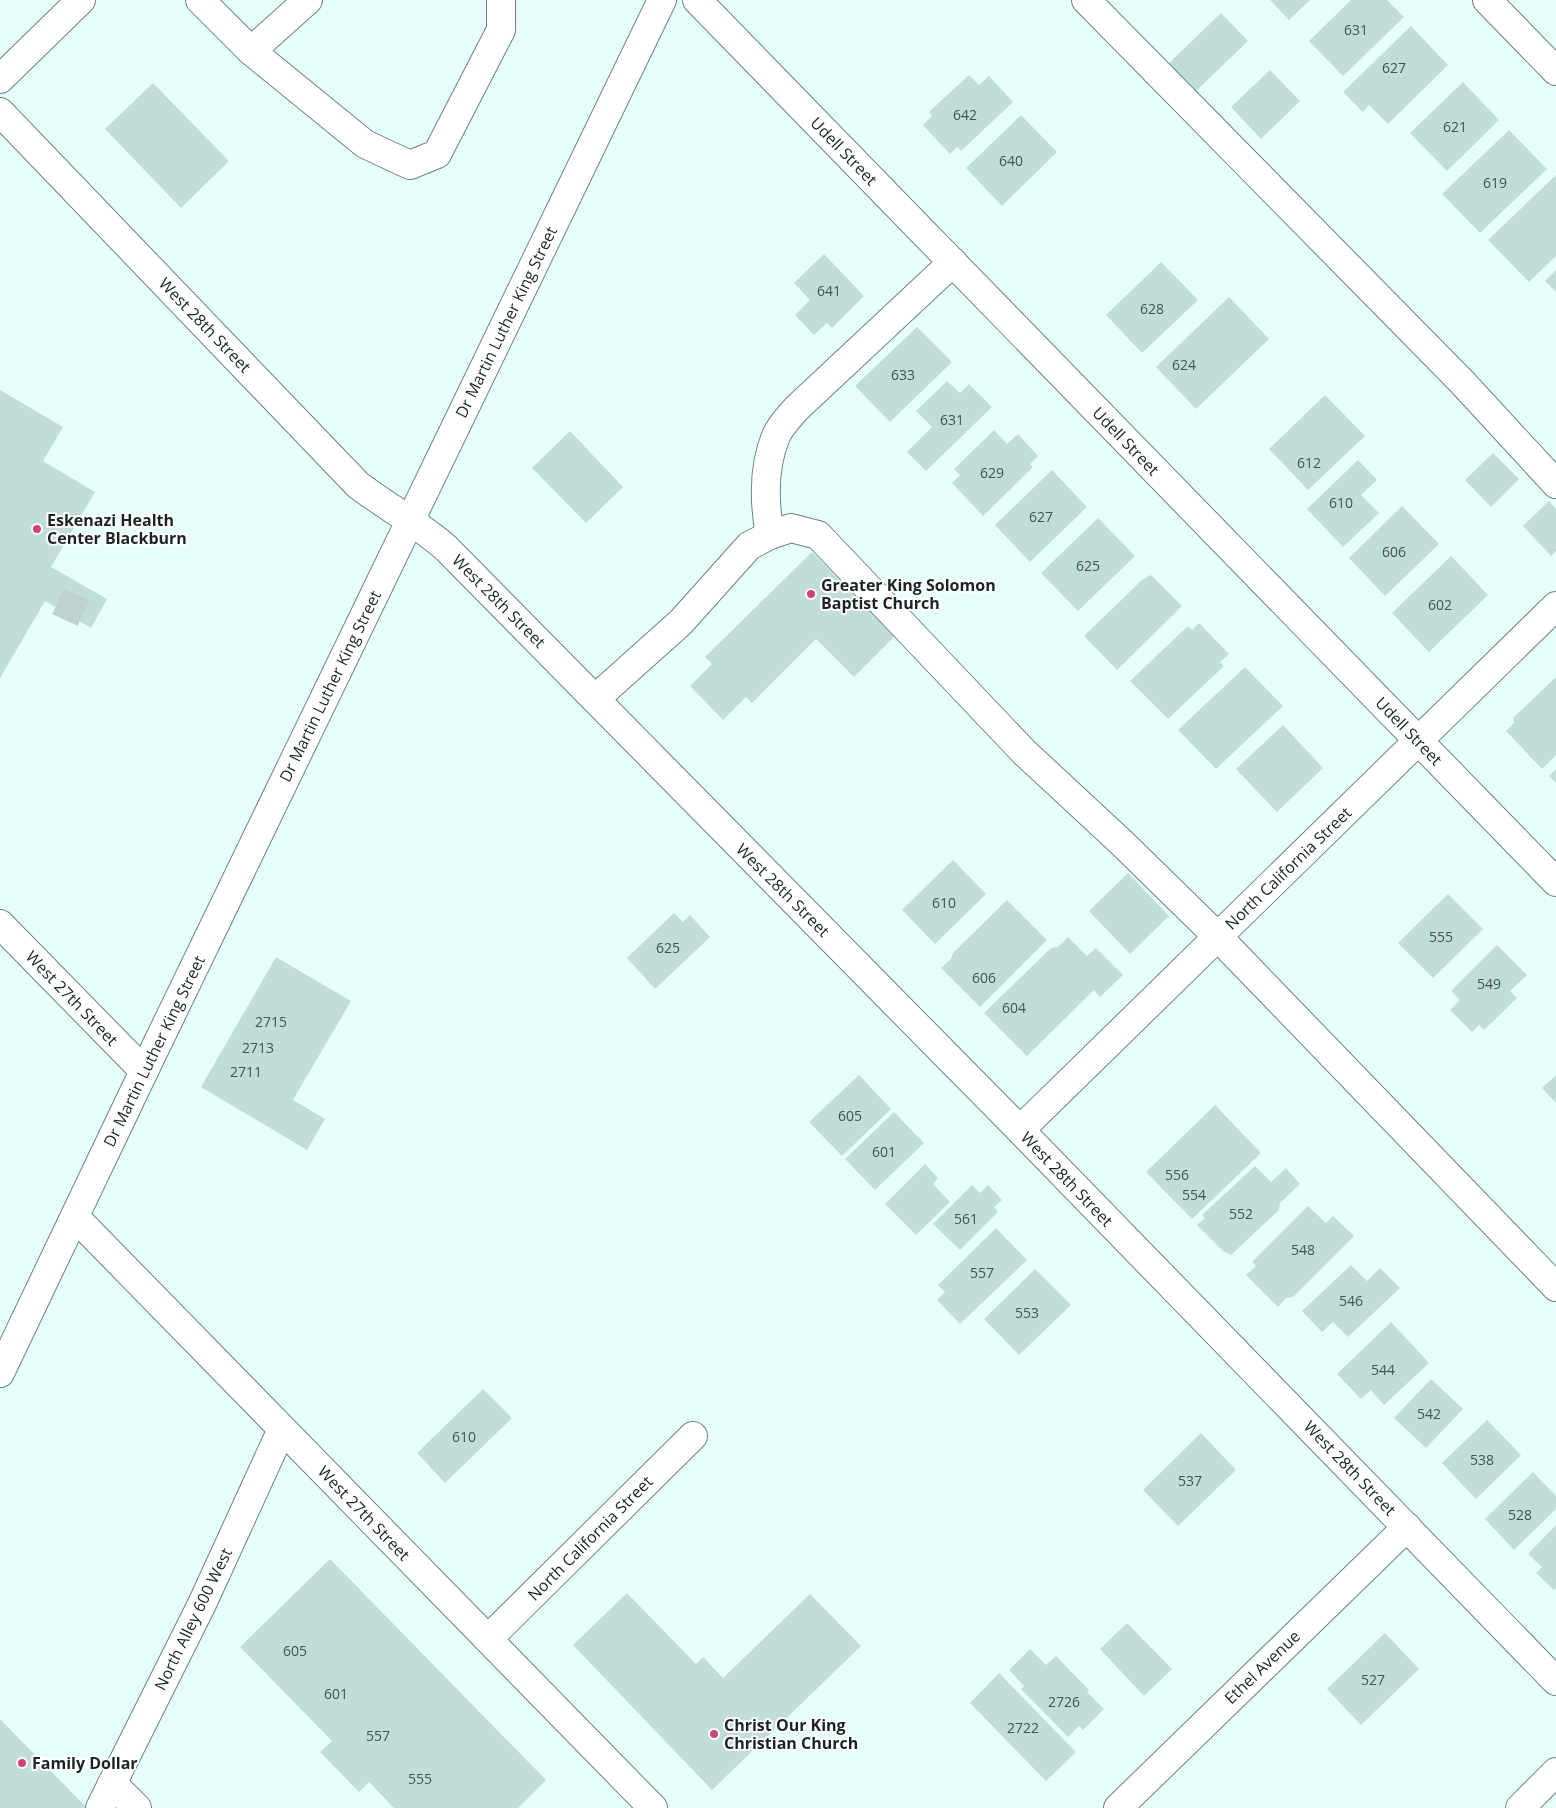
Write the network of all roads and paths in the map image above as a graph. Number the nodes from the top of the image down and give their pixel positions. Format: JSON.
{"nodes":[{"id":1,"x":81,"y":0,"type":"edge"},
{"id":2,"x":200,"y":0,"type":"edge"},
{"id":3,"x":308,"y":0,"type":"edge"},
{"id":4,"x":501,"y":0,"type":"edge"},
{"id":5,"x":662,"y":0,"type":"edge"},
{"id":6,"x":696,"y":0,"type":"edge"},
{"id":7,"x":1086,"y":0,"type":"edge"},
{"id":8,"x":1487,"y":0,"type":"edge"},
{"id":9,"x":251,"y":51,"type":"junction"},
{"id":10,"x":1556,"y":71,"type":"edge"},
{"id":11,"x":1,"y":78,"type":"edge"},
{"id":12,"x":0,"y":112,"type":"edge"},
{"id":13,"x":952,"y":262,"type":"junction"},
{"id":14,"x":1556,"y":484,"type":"edge"},
{"id":15,"x":411,"y":520,"type":"junction"},
{"id":16,"x":770,"y":535,"type":"junction"},
{"id":17,"x":1556,"y":606,"type":"edge"},
{"id":18,"x":595,"y":699,"type":"junction"},
{"id":19,"x":1419,"y":740,"type":"junction"},
{"id":20,"x":1556,"y":882,"type":"edge"},
{"id":21,"x":0,"y":924,"type":"edge"},
{"id":22,"x":1218,"y":937,"type":"junction"},
{"id":23,"x":144,"y":1071,"type":"junction"},
{"id":24,"x":1020,"y":1130,"type":"junction"},
{"id":25,"x":75,"y":1218,"type":"junction"},
{"id":26,"x":1556,"y":1287,"type":"edge"},
{"id":27,"x":0,"y":1373,"type":"edge"},
{"id":28,"x":282,"y":1429,"type":"junction"},
{"id":29,"x":693,"y":1436,"type":"dead end"},
{"id":30,"x":1407,"y":1527,"type":"junction"},
{"id":31,"x":488,"y":1639,"type":"junction"},
{"id":32,"x":1556,"y":1681,"type":"edge"},
{"id":33,"x":1556,"y":1772,"type":"edge"},
{"id":34,"x":112,"y":1783,"type":"junction"},
{"id":35,"x":100,"y":1808,"type":"edge"},
{"id":36,"x":137,"y":1808,"type":"edge"},
{"id":37,"x":653,"y":1808,"type":"edge"},
{"id":38,"x":1118,"y":1808,"type":"edge"},
{"id":39,"x":1520,"y":1808,"type":"edge"}],
"edges":[{"from":1,"to":11,"type":"street"},
{"from":2,"to":9,"type":"street"},
{"from":3,"to":9,"type":"street"},
{"from":4,"to":9,"type":"street"},
{"from":5,"to":15,"type":"street","name":"Dr Martin Luther King Street"},
{"from":6,"to":13,"type":"street","name":"Udell Street"},
{"from":7,"to":14,"type":"street"},
{"from":8,"to":10,"type":"street"},
{"from":12,"to":15,"type":"street","name":"West 28th Street"},
{"from":13,"to":16,"type":"street"},
{"from":13,"to":19,"type":"street","name":"Udell Street"},
{"from":15,"to":18,"type":"street","name":"West 28th Street"},
{"from":15,"to":23,"type":"street","name":"Dr Martin Luther King Street"},
{"from":16,"to":18,"type":"street"},
{"from":16,"to":22,"type":"street"},
{"from":17,"to":19,"type":"street","name":"North California Street"},
{"from":18,"to":24,"type":"street","name":"West 28th Street"},
{"from":19,"to":20,"type":"street","name":"Udell Street"},
{"from":19,"to":22,"type":"street","name":"North California Street"},
{"from":21,"to":23,"type":"street","name":"West 27th Street"},
{"from":22,"to":24,"type":"street","name":"North California Street"},
{"from":22,"to":26,"type":"street"},
{"from":23,"to":25,"type":"street","name":"Dr Martin Luther King Street"},
{"from":24,"to":30,"type":"street","name":"West 28th Street"},
{"from":25,"to":27,"type":"street","name":"Dr Martin Luther King Street"},
{"from":25,"to":28,"type":"street","name":"West 27th Street"},
{"from":28,"to":31,"type":"street","name":"West 27th Street"},
{"from":28,"to":34,"type":"street","name":"North Alley 600 West"},
{"from":29,"to":31,"type":"street","name":"North California Street"},
{"from":30,"to":32,"type":"street","name":"West 28th Street"},
{"from":30,"to":38,"type":"street","name":"Ethel Avenue"},
{"from":31,"to":37,"type":"street","name":"West 27th Street"},
{"from":33,"to":39,"type":"street"},
{"from":34,"to":35,"type":"street","name":"North Alley 600 West"},
{"from":34,"to":36,"type":"street"}]}
